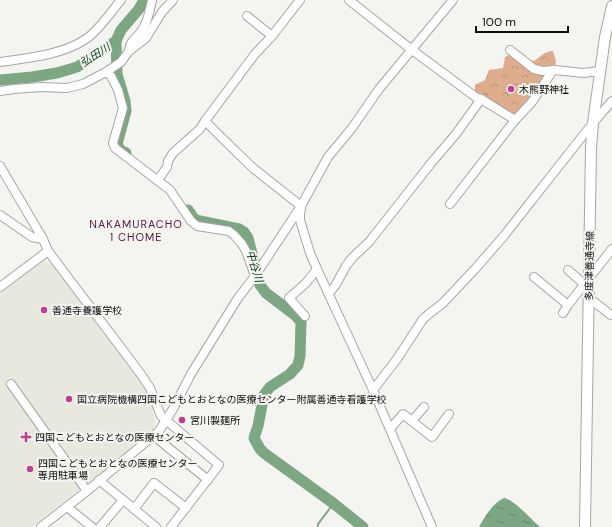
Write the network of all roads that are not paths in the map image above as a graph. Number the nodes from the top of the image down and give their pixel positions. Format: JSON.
{"nodes":[{"id":1,"x":121,"y":0,"type":"edge"},
{"id":2,"x":152,"y":0,"type":"edge"},
{"id":3,"x":173,"y":0,"type":"edge"},
{"id":4,"x":300,"y":0,"type":"edge"},
{"id":5,"x":349,"y":0,"type":"edge"},
{"id":6,"x":453,"y":0,"type":"edge"},
{"id":7,"x":612,"y":6,"type":"edge"},
{"id":8,"x":247,"y":16,"type":"dead end"},
{"id":9,"x":272,"y":36,"type":"junction"},
{"id":10,"x":412,"y":50,"type":"junction"},
{"id":11,"x":510,"y":50,"type":"dead end"},
{"id":12,"x":129,"y":52,"type":"junction"},
{"id":13,"x":0,"y":62,"type":"edge"},
{"id":14,"x":552,"y":70,"type":"junction"},
{"id":15,"x":108,"y":71,"type":"junction"},
{"id":16,"x":600,"y":71,"type":"junction"},
{"id":17,"x":0,"y":91,"type":"edge"},
{"id":18,"x":481,"y":99,"type":"junction"},
{"id":19,"x":612,"y":101,"type":"edge"},
{"id":20,"x":514,"y":120,"type":"junction"},
{"id":21,"x":206,"y":121,"type":"junction"},
{"id":22,"x":593,"y":123,"type":"junction"},
{"id":23,"x":0,"y":166,"type":"edge"},
{"id":24,"x":158,"y":180,"type":"junction"},
{"id":25,"x":450,"y":204,"type":"dead end"},
{"id":26,"x":302,"y":206,"type":"junction"},
{"id":27,"x":0,"y":215,"type":"edge"},
{"id":28,"x":43,"y":239,"type":"junction"},
{"id":29,"x":612,"y":249,"type":"edge"},
{"id":30,"x":48,"y":251,"type":"junction"},
{"id":31,"x":317,"y":269,"type":"junction"},
{"id":32,"x":568,"y":270,"type":"dead end"},
{"id":33,"x":255,"y":276,"type":"junction"},
{"id":34,"x":534,"y":277,"type":"dead end"},
{"id":35,"x":587,"y":281,"type":"junction"},
{"id":36,"x":0,"y":287,"type":"edge"},
{"id":37,"x":328,"y":293,"type":"junction"},
{"id":38,"x":589,"y":298,"type":"junction"},
{"id":39,"x":568,"y":305,"type":"junction"},
{"id":40,"x":610,"y":312,"type":"edge"},
{"id":41,"x":563,"y":313,"type":"dead end"},
{"id":42,"x":305,"y":316,"type":"dead end"},
{"id":43,"x":11,"y":384,"type":"dead end"},
{"id":44,"x":373,"y":390,"type":"junction"},
{"id":45,"x":424,"y":407,"type":"dead end"},
{"id":46,"x":449,"y":414,"type":"dead end"},
{"id":47,"x":166,"y":421,"type":"junction"},
{"id":48,"x":412,"y":421,"type":"junction"},
{"id":49,"x":390,"y":429,"type":"junction"},
{"id":50,"x":154,"y":436,"type":"junction"},
{"id":51,"x":99,"y":480,"type":"junction"},
{"id":52,"x":208,"y":480,"type":"junction"},
{"id":53,"x":87,"y":491,"type":"junction"},
{"id":54,"x":123,"y":500,"type":"junction"},
{"id":55,"x":67,"y":507,"type":"junction"},
{"id":56,"x":186,"y":508,"type":"junction"},
{"id":57,"x":134,"y":509,"type":"junction"},
{"id":58,"x":431,"y":526,"type":"edge"},
{"id":59,"x":41,"y":527,"type":"edge"},
{"id":60,"x":92,"y":527,"type":"edge"},
{"id":61,"x":100,"y":527,"type":"edge"},
{"id":62,"x":156,"y":527,"type":"edge"},
{"id":63,"x":171,"y":527,"type":"edge"},
{"id":64,"x":585,"y":527,"type":"edge"}],
"edges":[{"from":1,"to":13,"type":"street"},
{"from":2,"to":12,"type":"street"},
{"from":3,"to":12,"type":"street"},
{"from":4,"to":9,"type":"street"},
{"from":5,"to":10,"type":"street"},
{"from":6,"to":10,"type":"street"},
{"from":7,"to":16,"type":"main road","name":"多度津善通寺線"},
{"from":8,"to":9,"type":"street"},
{"from":9,"to":21,"type":"street"},
{"from":10,"to":18,"type":"street"},
{"from":10,"to":26,"type":"street"},
{"from":11,"to":14,"type":"street"},
{"from":12,"to":15,"type":"street"},
{"from":14,"to":16,"type":"street"},
{"from":14,"to":20,"type":"street"},
{"from":15,"to":17,"type":"street"},
{"from":15,"to":24,"type":"street"},
{"from":16,"to":22,"type":"main road","name":"多度津善通寺線"},
{"from":18,"to":20,"type":"street"},
{"from":18,"to":37,"type":"street"},
{"from":19,"to":22,"type":"street"},
{"from":20,"to":25,"type":"street"},
{"from":21,"to":24,"type":"street"},
{"from":21,"to":26,"type":"street"},
{"from":22,"to":35,"type":"main road","name":"多度津善通寺線"},
{"from":22,"to":44,"type":"street"},
{"from":23,"to":28,"type":"street"},
{"from":24,"to":33,"type":"street"},
{"from":26,"to":31,"type":"street"},
{"from":26,"to":33,"type":"street"},
{"from":27,"to":28,"type":"street"},
{"from":28,"to":30,"type":"street"},
{"from":29,"to":35,"type":"street"},
{"from":30,"to":36,"type":"street"},
{"from":30,"to":47,"type":"street"},
{"from":31,"to":37,"type":"street"},
{"from":31,"to":42,"type":"street"},
{"from":32,"to":35,"type":"street"},
{"from":33,"to":47,"type":"street"},
{"from":34,"to":39,"type":"street"},
{"from":35,"to":38,"type":"main road","name":"多度津善通寺線"},
{"from":35,"to":39,"type":"street"},
{"from":37,"to":44,"type":"street"},
{"from":38,"to":40,"type":"street"},
{"from":38,"to":64,"type":"main road","name":"多度津善通寺線"},
{"from":39,"to":41,"type":"street"},
{"from":43,"to":53,"type":"street"},
{"from":44,"to":49,"type":"street"},
{"from":45,"to":48,"type":"street"},
{"from":46,"to":48,"type":"street"},
{"from":47,"to":50,"type":"street"},
{"from":47,"to":52,"type":"street"},
{"from":48,"to":49,"type":"street"},
{"from":49,"to":58,"type":"street"},
{"from":50,"to":51,"type":"street"},
{"from":50,"to":52,"type":"street"},
{"from":51,"to":53,"type":"street"},
{"from":51,"to":54,"type":"street"},
{"from":52,"to":56,"type":"street"},
{"from":53,"to":55,"type":"street"},
{"from":54,"to":57,"type":"street"},
{"from":54,"to":61,"type":"street"},
{"from":55,"to":59,"type":"street"},
{"from":55,"to":60,"type":"street"},
{"from":56,"to":57,"type":"street"},
{"from":56,"to":63,"type":"street"},
{"from":57,"to":62,"type":"street"}]}
